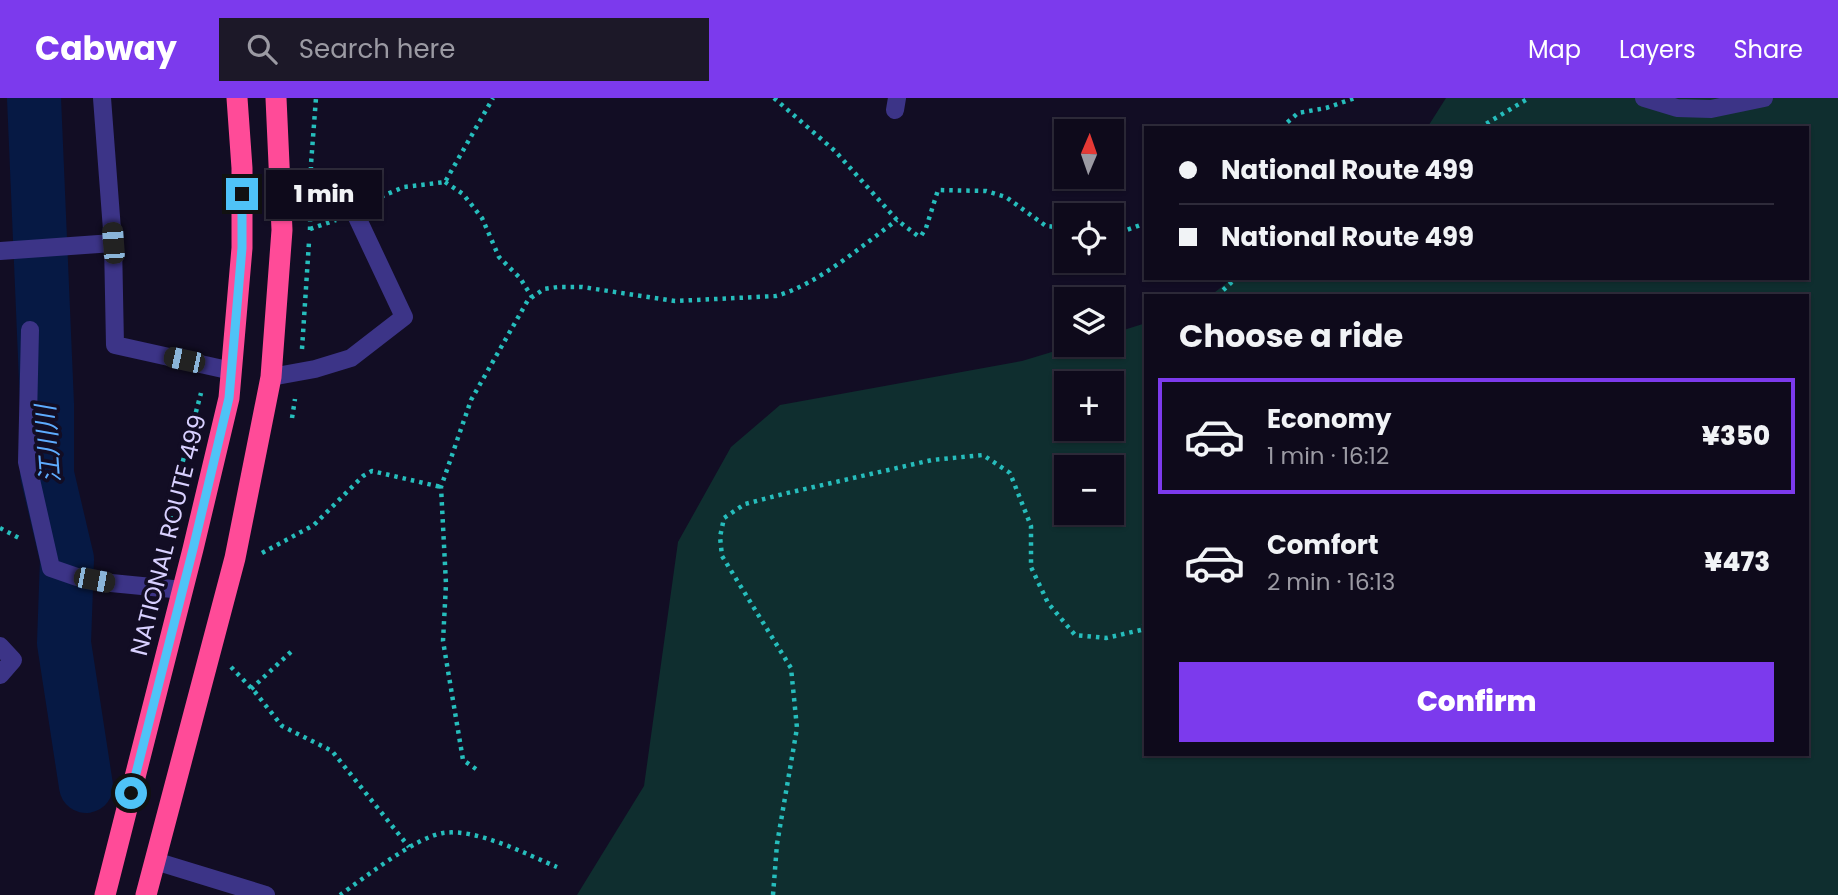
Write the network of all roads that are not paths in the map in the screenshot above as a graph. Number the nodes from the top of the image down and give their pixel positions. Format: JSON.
{"nodes":[{"id":1,"x":102,"y":98,"type":"edge"},
{"id":2,"x":237,"y":98,"type":"edge"},
{"id":3,"x":276,"y":98,"type":"edge"},
{"id":4,"x":1644,"y":98,"type":"edge"},
{"id":5,"x":1764,"y":98,"type":"edge"},
{"id":6,"x":355,"y":214,"type":"road end"},
{"id":7,"x":113,"y":243,"type":"junction"},
{"id":8,"x":0,"y":251,"type":"edge"},
{"id":9,"x":30,"y":330,"type":"dead end"},
{"id":10,"x":232,"y":371,"type":"junction"},
{"id":11,"x":271,"y":377,"type":"junction"},
{"id":12,"x":183,"y":590,"type":"junction"},
{"id":13,"x":0,"y":646,"type":"edge"},
{"id":14,"x":0,"y":675,"type":"edge"},
{"id":15,"x":155,"y":861,"type":"junction"},
{"id":16,"x":105,"y":895,"type":"edge"},
{"id":17,"x":146,"y":895,"type":"edge"},
{"id":18,"x":266,"y":895,"type":"edge"}],
"edges":[{"from":1,"to":7,"type":"street"},
{"from":2,"to":10,"type":"highway","name":"NATIONAL ROUTE 499"},
{"from":3,"to":11,"type":"highway"},
{"from":4,"to":5,"type":"street"},
{"from":6,"to":11,"type":"street"},
{"from":7,"to":8,"type":"street"},
{"from":7,"to":10,"type":"street"},
{"from":9,"to":12,"type":"street"},
{"from":10,"to":12,"type":"highway","name":"NATIONAL ROUTE 499"},
{"from":11,"to":15,"type":"highway"},
{"from":12,"to":16,"type":"highway","name":"NATIONAL ROUTE 499"},
{"from":13,"to":14,"type":"street"},
{"from":15,"to":17,"type":"highway"},
{"from":15,"to":18,"type":"street"}]}
